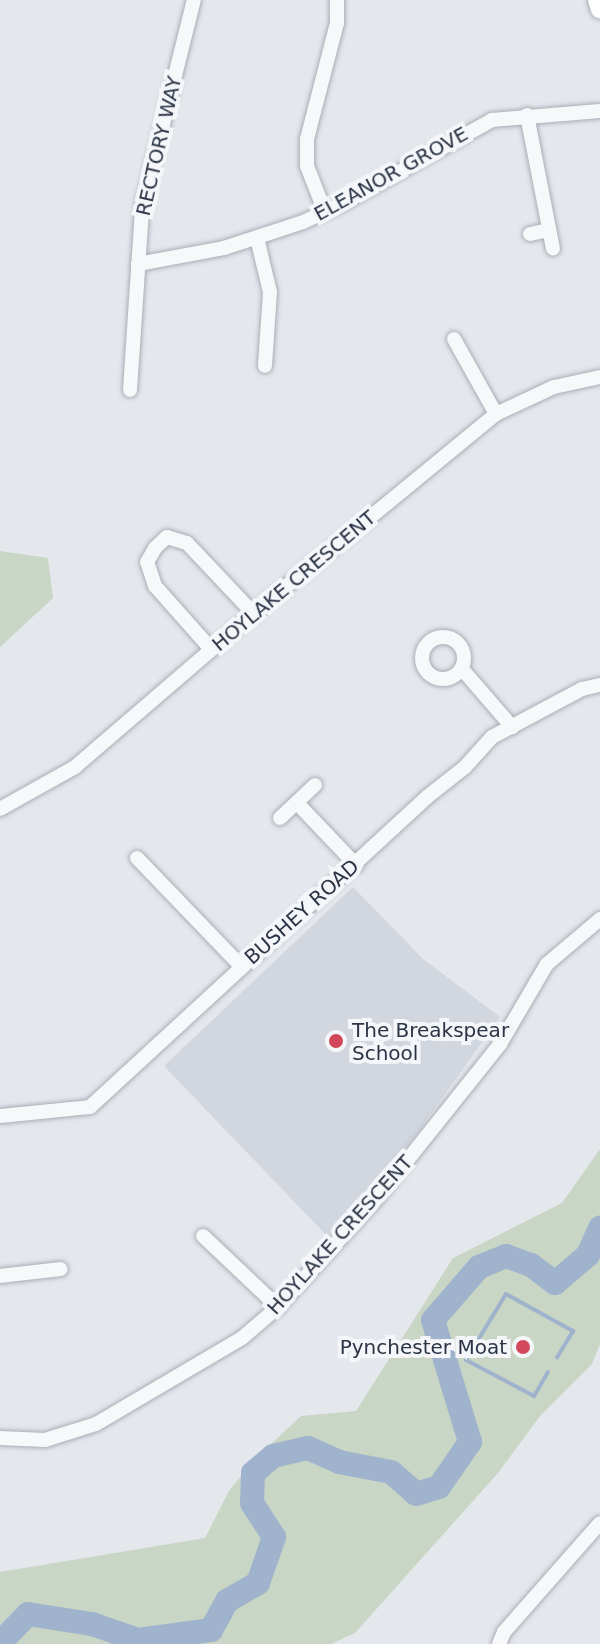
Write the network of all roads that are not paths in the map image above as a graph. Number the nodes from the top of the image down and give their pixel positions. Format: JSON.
{"nodes":[{"id":1,"x":194,"y":0,"type":"edge"},
{"id":2,"x":337,"y":0,"type":"edge"},
{"id":3,"x":597,"y":0,"type":"edge"},
{"id":4,"x":600,"y":10,"type":"edge"},
{"id":5,"x":600,"y":111,"type":"edge"},
{"id":6,"x":527,"y":115,"type":"junction"},
{"id":7,"x":325,"y":212,"type":"junction"},
{"id":8,"x":549,"y":230,"type":"junction"},
{"id":9,"x":530,"y":234,"type":"dead end"},
{"id":10,"x":257,"y":238,"type":"junction"},
{"id":11,"x":553,"y":249,"type":"dead end"},
{"id":12,"x":138,"y":264,"type":"junction"},
{"id":13,"x":454,"y":339,"type":"dead end"},
{"id":14,"x":265,"y":366,"type":"dead end"},
{"id":15,"x":600,"y":377,"type":"edge"},
{"id":16,"x":130,"y":390,"type":"dead end"},
{"id":17,"x":496,"y":414,"type":"junction"},
{"id":18,"x":254,"y":614,"type":"junction"},
{"id":19,"x":211,"y":649,"type":"junction"},
{"id":20,"x":462,"y":669,"type":"dead end"},
{"id":21,"x":600,"y":685,"type":"edge"},
{"id":22,"x":512,"y":727,"type":"junction"},
{"id":23,"x":315,"y":785,"type":"dead end"},
{"id":24,"x":297,"y":803,"type":"junction"},
{"id":25,"x":0,"y":809,"type":"edge"},
{"id":26,"x":280,"y":818,"type":"dead end"},
{"id":27,"x":137,"y":858,"type":"dead end"},
{"id":28,"x":356,"y":865,"type":"junction"},
{"id":29,"x":600,"y":919,"type":"edge"},
{"id":30,"x":242,"y":967,"type":"junction"},
{"id":31,"x":0,"y":1116,"type":"edge"},
{"id":32,"x":203,"y":1236,"type":"dead end"},
{"id":33,"x":61,"y":1269,"type":"dead end"},
{"id":34,"x":0,"y":1276,"type":"edge"},
{"id":35,"x":278,"y":1307,"type":"junction"},
{"id":36,"x":0,"y":1438,"type":"edge"},
{"id":37,"x":600,"y":1523,"type":"edge"},
{"id":38,"x":499,"y":1644,"type":"edge"}],
"edges":[{"from":1,"to":12,"type":"street","name":"RECTORY WAY"},
{"from":2,"to":7,"type":"street"},
{"from":3,"to":4,"type":"main road"},
{"from":5,"to":6,"type":"street","name":"ELEANOR GROVE"},
{"from":6,"to":7,"type":"street","name":"ELEANOR GROVE"},
{"from":6,"to":8,"type":"street"},
{"from":7,"to":10,"type":"street","name":"ELEANOR GROVE"},
{"from":8,"to":9,"type":"street"},
{"from":8,"to":11,"type":"street"},
{"from":10,"to":12,"type":"street","name":"ELEANOR GROVE"},
{"from":10,"to":14,"type":"street"},
{"from":12,"to":16,"type":"street","name":"RECTORY WAY"},
{"from":13,"to":17,"type":"street"},
{"from":15,"to":17,"type":"street","name":"HOYLAKE CRESCENT"},
{"from":17,"to":18,"type":"street","name":"HOYLAKE CRESCENT"},
{"from":18,"to":19,"type":"street","name":"HOYLAKE CRESCENT"},
{"from":18,"to":19,"type":"street"},
{"from":19,"to":25,"type":"street","name":"HOYLAKE CRESCENT"},
{"from":20,"to":22,"type":"street"},
{"from":21,"to":22,"type":"street","name":"BUSHEY ROAD"},
{"from":22,"to":28,"type":"street","name":"BUSHEY ROAD"},
{"from":23,"to":24,"type":"street"},
{"from":24,"to":26,"type":"street"},
{"from":24,"to":28,"type":"street"},
{"from":27,"to":30,"type":"street"},
{"from":28,"to":30,"type":"street","name":"BUSHEY ROAD"},
{"from":29,"to":35,"type":"street","name":"HOYLAKE CRESCENT"},
{"from":30,"to":31,"type":"street","name":"BUSHEY ROAD"},
{"from":32,"to":35,"type":"street"},
{"from":33,"to":34,"type":"street"},
{"from":35,"to":36,"type":"street","name":"HOYLAKE CRESCENT"},
{"from":37,"to":38,"type":"street"}]}
